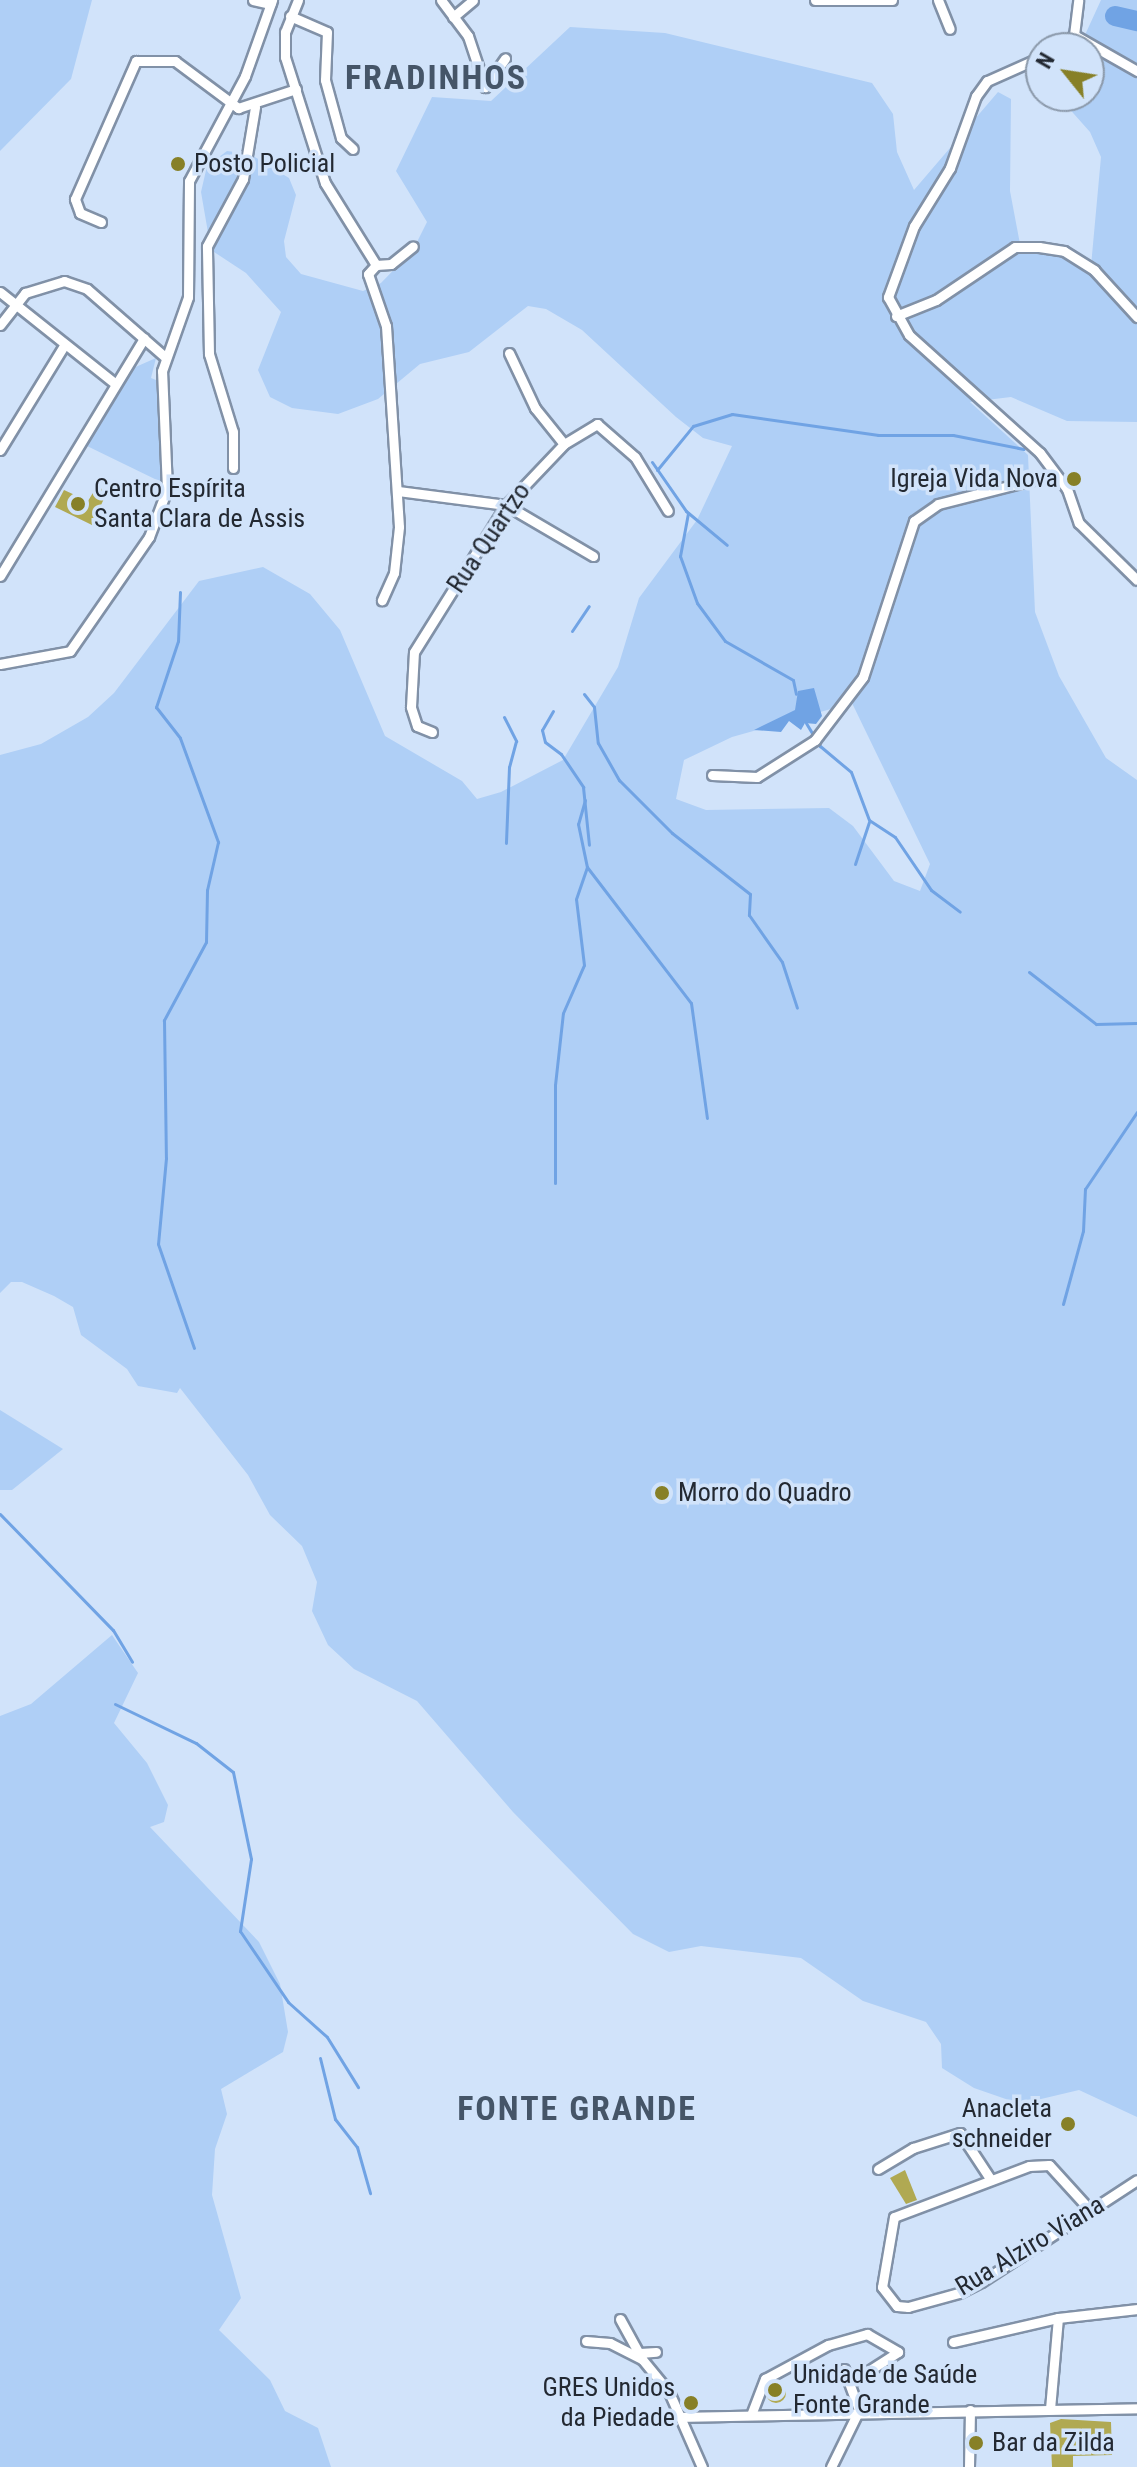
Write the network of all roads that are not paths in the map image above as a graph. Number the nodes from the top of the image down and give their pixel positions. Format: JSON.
{"nodes":[{"id":1,"x":253,"y":0,"type":"edge"},
{"id":2,"x":298,"y":0,"type":"edge"},
{"id":3,"x":441,"y":0,"type":"edge"},
{"id":4,"x":473,"y":0,"type":"edge"},
{"id":5,"x":815,"y":0,"type":"edge"},
{"id":6,"x":892,"y":0,"type":"edge"},
{"id":7,"x":938,"y":0,"type":"edge"},
{"id":8,"x":1078,"y":0,"type":"edge"},
{"id":9,"x":272,"y":2,"type":"edge"},
{"id":10,"x":290,"y":16,"type":"junction"},
{"id":11,"x":453,"y":17,"type":"junction"},
{"id":12,"x":950,"y":29,"type":"dead end"},
{"id":13,"x":1074,"y":32,"type":"edge"},
{"id":14,"x":1105,"y":53,"type":"edge"},
{"id":15,"x":505,"y":58,"type":"dead end"},
{"id":16,"x":1025,"y":64,"type":"edge"},
{"id":17,"x":1137,"y":71,"type":"edge"},
{"id":18,"x":296,"y":89,"type":"junction"},
{"id":19,"x":230,"y":106,"type":"junction"},
{"id":20,"x":255,"y":107,"type":"junction"},
{"id":21,"x":353,"y":149,"type":"dead end"},
{"id":22,"x":101,"y":222,"type":"dead end"},
{"id":23,"x":413,"y":246,"type":"dead end"},
{"id":24,"x":376,"y":265,"type":"junction"},
{"id":25,"x":0,"y":292,"type":"edge"},
{"id":26,"x":14,"y":303,"type":"junction"},
{"id":27,"x":896,"y":316,"type":"junction"},
{"id":28,"x":1137,"y":317,"type":"edge"},
{"id":29,"x":0,"y":325,"type":"edge"},
{"id":30,"x":144,"y":338,"type":"junction"},
{"id":31,"x":65,"y":344,"type":"junction"},
{"id":32,"x":509,"y":353,"type":"dead end"},
{"id":33,"x":165,"y":357,"type":"junction"},
{"id":34,"x":113,"y":382,"type":"junction"},
{"id":35,"x":564,"y":444,"type":"junction"},
{"id":36,"x":0,"y":450,"type":"edge"},
{"id":37,"x":233,"y":468,"type":"dead end"},
{"id":38,"x":1053,"y":475,"type":"junction"},
{"id":39,"x":398,"y":491,"type":"junction"},
{"id":40,"x":506,"y":505,"type":"junction"},
{"id":41,"x":668,"y":511,"type":"dead end"},
{"id":42,"x":593,"y":556,"type":"dead end"},
{"id":43,"x":0,"y":576,"type":"edge"},
{"id":44,"x":1137,"y":580,"type":"edge"},
{"id":45,"x":382,"y":600,"type":"dead end"},
{"id":46,"x":0,"y":664,"type":"edge"},
{"id":47,"x":432,"y":732,"type":"dead end"},
{"id":48,"x":712,"y":775,"type":"dead end"},
{"id":49,"x":878,"y":2169,"type":"dead end"},
{"id":50,"x":991,"y":2180,"type":"junction"},
{"id":51,"x":1137,"y":2180,"type":"edge"},
{"id":52,"x":1090,"y":2210,"type":"junction"},
{"id":53,"x":1137,"y":2309,"type":"edge"},
{"id":54,"x":1058,"y":2318,"type":"junction"},
{"id":55,"x":620,"y":2319,"type":"dead end"},
{"id":56,"x":586,"y":2341,"type":"dead end"},
{"id":57,"x":953,"y":2342,"type":"dead end"},
{"id":58,"x":656,"y":2352,"type":"dead end"},
{"id":59,"x":641,"y":2356,"type":"junction"},
{"id":60,"x":844,"y":2369,"type":"dead end"},
{"id":61,"x":851,"y":2382,"type":"junction"},
{"id":62,"x":1137,"y":2408,"type":"edge"},
{"id":63,"x":1050,"y":2409,"type":"junction"},
{"id":64,"x":859,"y":2410,"type":"junction"},
{"id":65,"x":970,"y":2410,"type":"junction"},
{"id":66,"x":751,"y":2415,"type":"junction"},
{"id":67,"x":681,"y":2417,"type":"junction"},
{"id":68,"x":702,"y":2467,"type":"edge"},
{"id":69,"x":831,"y":2467,"type":"edge"},
{"id":70,"x":969,"y":2467,"type":"edge"}],
"edges":[{"from":1,"to":9,"type":"street"},
{"from":2,"to":10,"type":"street"},
{"from":3,"to":11,"type":"street"},
{"from":4,"to":11,"type":"street"},
{"from":5,"to":6,"type":"street"},
{"from":7,"to":12,"type":"street"},
{"from":8,"to":13,"type":"street"},
{"from":9,"to":19,"type":"street"},
{"from":10,"to":18,"type":"street"},
{"from":10,"to":21,"type":"street"},
{"from":11,"to":15,"type":"street"},
{"from":14,"to":17,"type":"street"},
{"from":16,"to":27,"type":"street"},
{"from":18,"to":20,"type":"street"},
{"from":18,"to":24,"type":"street"},
{"from":19,"to":20,"type":"street"},
{"from":19,"to":22,"type":"street"},
{"from":19,"to":33,"type":"street"},
{"from":20,"to":37,"type":"street"},
{"from":23,"to":24,"type":"street"},
{"from":24,"to":39,"type":"street"},
{"from":25,"to":26,"type":"street"},
{"from":26,"to":29,"type":"street"},
{"from":26,"to":30,"type":"street"},
{"from":26,"to":31,"type":"street"},
{"from":27,"to":28,"type":"street"},
{"from":27,"to":38,"type":"street"},
{"from":30,"to":33,"type":"street"},
{"from":30,"to":34,"type":"street"},
{"from":31,"to":34,"type":"street"},
{"from":31,"to":36,"type":"street"},
{"from":32,"to":35,"type":"street"},
{"from":33,"to":46,"type":"street"},
{"from":34,"to":43,"type":"street"},
{"from":35,"to":40,"type":"street","name":"Rua Quartzo"},
{"from":35,"to":41,"type":"street","name":"Rua Quartzo"},
{"from":38,"to":44,"type":"street"},
{"from":38,"to":48,"type":"street"},
{"from":39,"to":40,"type":"street"},
{"from":39,"to":45,"type":"street"},
{"from":40,"to":42,"type":"street"},
{"from":40,"to":47,"type":"street","name":"Rua Quartzo"},
{"from":49,"to":50,"type":"street"},
{"from":50,"to":52,"type":"street"},
{"from":50,"to":52,"type":"street","name":"Rua Alziro Viana"},
{"from":51,"to":52,"type":"street","name":"Rua Alziro Viana"},
{"from":53,"to":54,"type":"street"},
{"from":54,"to":57,"type":"street"},
{"from":54,"to":63,"type":"street"},
{"from":55,"to":59,"type":"street"},
{"from":56,"to":59,"type":"street"},
{"from":58,"to":59,"type":"street"},
{"from":59,"to":67,"type":"street"},
{"from":60,"to":61,"type":"street"},
{"from":61,"to":64,"type":"street"},
{"from":61,"to":66,"type":"street"},
{"from":62,"to":63,"type":"street"},
{"from":63,"to":65,"type":"street"},
{"from":64,"to":65,"type":"street"},
{"from":64,"to":66,"type":"street"},
{"from":64,"to":69,"type":"street"},
{"from":65,"to":70,"type":"street"},
{"from":66,"to":67,"type":"street"},
{"from":67,"to":68,"type":"street"}]}
